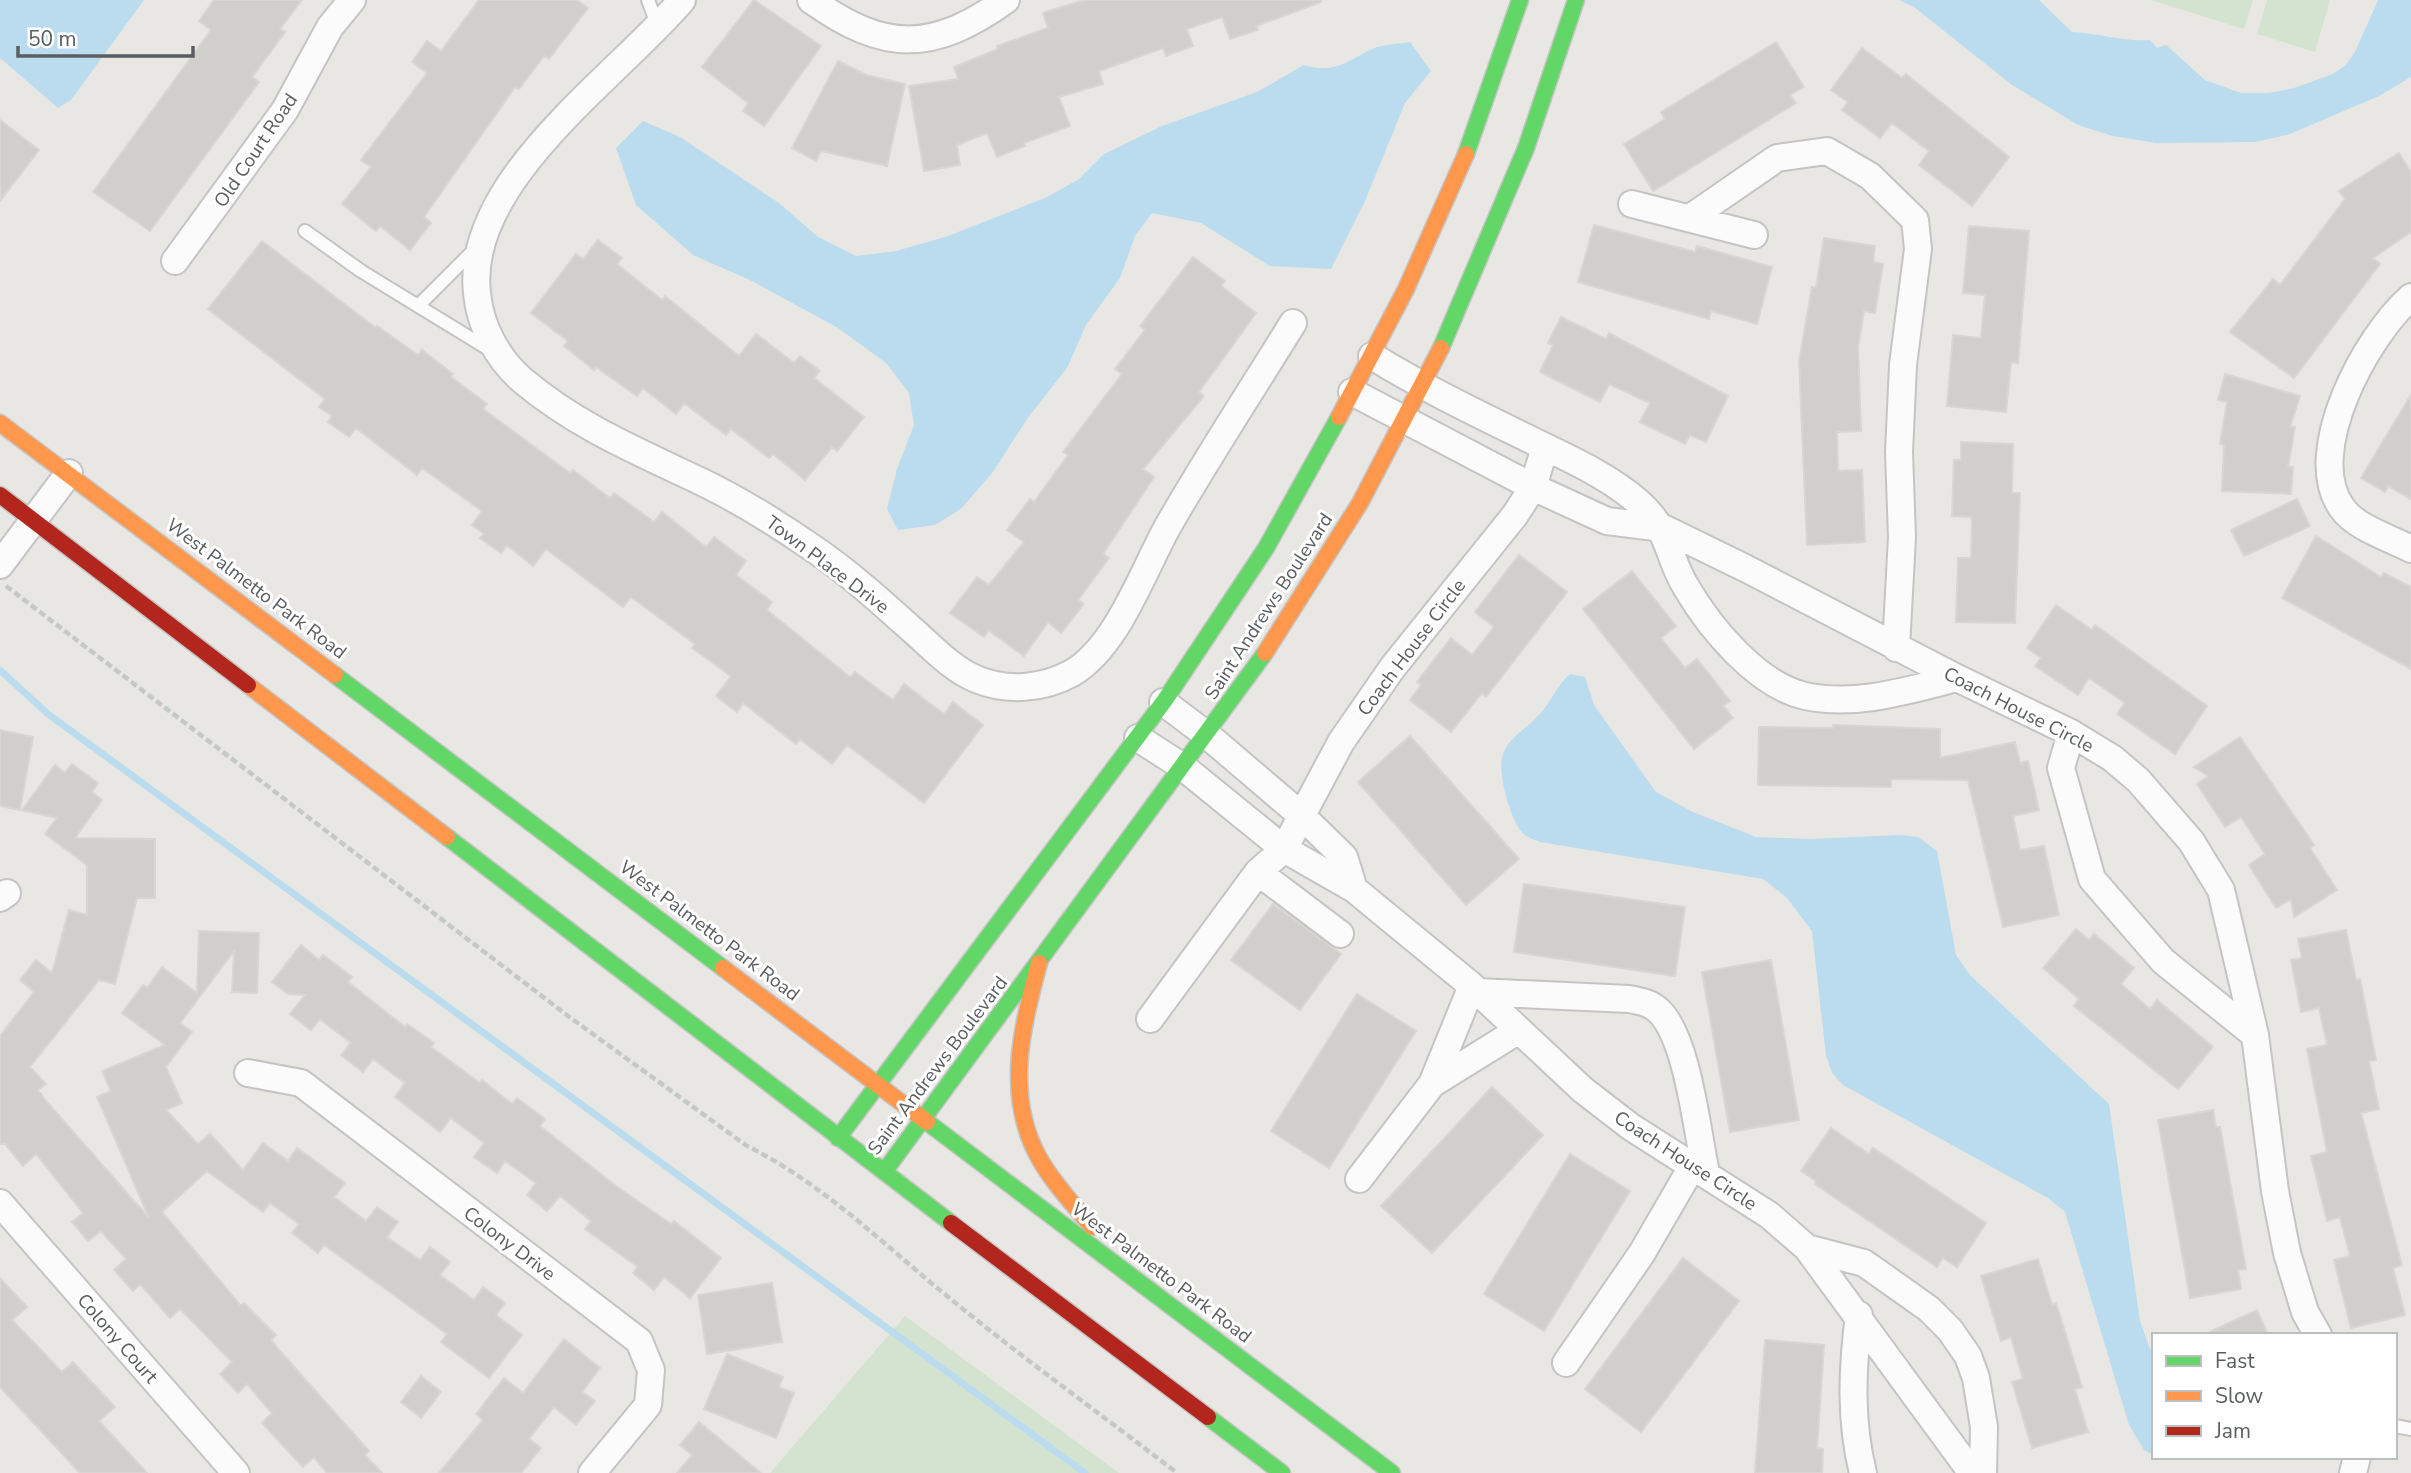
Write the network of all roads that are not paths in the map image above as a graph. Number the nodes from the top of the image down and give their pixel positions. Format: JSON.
{"nodes":[{"id":1,"x":352,"y":0,"type":"edge"},
{"id":2,"x":648,"y":0,"type":"edge"},
{"id":3,"x":682,"y":0,"type":"edge"},
{"id":4,"x":811,"y":0,"type":"edge"},
{"id":5,"x":1006,"y":0,"type":"edge"},
{"id":6,"x":1520,"y":0,"type":"edge"},
{"id":7,"x":1576,"y":0,"type":"edge"},
{"id":8,"x":658,"y":26,"type":"junction"},
{"id":9,"x":1632,"y":204,"type":"dead end"},
{"id":10,"x":1690,"y":218,"type":"junction"},
{"id":11,"x":305,"y":231,"type":"dead end"},
{"id":12,"x":1754,"y":235,"type":"dead end"},
{"id":13,"x":480,"y":245,"type":"junction"},
{"id":14,"x":174,"y":261,"type":"dead end"},
{"id":15,"x":2411,"y":297,"type":"edge"},
{"id":16,"x":418,"y":306,"type":"junction"},
{"id":17,"x":1293,"y":323,"type":"dead end"},
{"id":18,"x":1372,"y":356,"type":"junction"},
{"id":19,"x":501,"y":357,"type":"junction"},
{"id":20,"x":1421,"y":387,"type":"junction"},
{"id":21,"x":1352,"y":392,"type":"junction"},
{"id":22,"x":1405,"y":418,"type":"junction"},
{"id":23,"x":0,"y":423,"type":"edge"},
{"id":24,"x":1545,"y":447,"type":"junction"},
{"id":25,"x":69,"y":473,"type":"junction"},
{"id":26,"x":1533,"y":487,"type":"junction"},
{"id":27,"x":0,"y":495,"type":"edge"},
{"id":28,"x":34,"y":519,"type":"junction"},
{"id":29,"x":1663,"y":528,"type":"junction"},
{"id":30,"x":2411,"y":549,"type":"edge"},
{"id":31,"x":4,"y":576,"type":"edge"},
{"id":32,"x":1896,"y":648,"type":"junction"},
{"id":33,"x":1957,"y":678,"type":"junction"},
{"id":34,"x":1163,"y":702,"type":"junction"},
{"id":35,"x":2071,"y":733,"type":"junction"},
{"id":36,"x":1207,"y":735,"type":"junction"},
{"id":37,"x":1138,"y":738,"type":"junction"},
{"id":38,"x":1183,"y":767,"type":"junction"},
{"id":39,"x":1302,"y":816,"type":"junction"},
{"id":40,"x":1284,"y":849,"type":"junction"},
{"id":41,"x":1258,"y":872,"type":"junction"},
{"id":42,"x":1354,"y":889,"type":"junction"},
{"id":43,"x":1340,"y":934,"type":"dead end"},
{"id":44,"x":1040,"y":963,"type":"junction"},
{"id":45,"x":1475,"y":989,"type":"junction"},
{"id":46,"x":1150,"y":1019,"type":"dead end"},
{"id":47,"x":1519,"y":1030,"type":"junction"},
{"id":48,"x":2255,"y":1035,"type":"junction"},
{"id":49,"x":248,"y":1073,"type":"dead end"},
{"id":50,"x":878,"y":1083,"type":"junction"},
{"id":51,"x":1432,"y":1084,"type":"junction"},
{"id":52,"x":925,"y":1118,"type":"junction"},
{"id":53,"x":838,"y":1138,"type":"junction"},
{"id":54,"x":1700,"y":1169,"type":"junction"},
{"id":55,"x":884,"y":1172,"type":"junction"},
{"id":56,"x":1359,"y":1179,"type":"dead end"},
{"id":57,"x":0,"y":1203,"type":"edge"},
{"id":58,"x":1807,"y":1248,"type":"junction"},
{"id":59,"x":1131,"y":1275,"type":"junction"},
{"id":60,"x":1859,"y":1315,"type":"junction"},
{"id":61,"x":2317,"y":1333,"type":"edge"},
{"id":62,"x":1566,"y":1363,"type":"dead end"},
{"id":63,"x":236,"y":1473,"type":"edge"},
{"id":64,"x":592,"y":1473,"type":"edge"},
{"id":65,"x":1282,"y":1473,"type":"edge"},
{"id":66,"x":1392,"y":1473,"type":"edge"},
{"id":67,"x":1863,"y":1473,"type":"edge"},
{"id":68,"x":1972,"y":1473,"type":"edge"},
{"id":69,"x":1983,"y":1473,"type":"edge"}],
"edges":[{"from":1,"to":14,"type":"street","name":"Old Court Road"},
{"from":2,"to":8,"type":"lane"},
{"from":3,"to":8,"type":"street","name":"Town Place Drive"},
{"from":4,"to":5,"type":"street"},
{"from":6,"to":18,"type":"main road","name":"Saint Andrews Boulevard"},
{"from":7,"to":20,"type":"main road","name":"Saint Andrews Boulevard"},
{"from":8,"to":13,"type":"street","name":"Town Place Drive"},
{"from":9,"to":10,"type":"street"},
{"from":10,"to":12,"type":"street"},
{"from":10,"to":32,"type":"street"},
{"from":11,"to":16,"type":"lane"},
{"from":13,"to":16,"type":"lane"},
{"from":13,"to":19,"type":"street","name":"Town Place Drive"},
{"from":15,"to":30,"type":"street"},
{"from":16,"to":19,"type":"lane"},
{"from":17,"to":19,"type":"street","name":"Town Place Drive"},
{"from":18,"to":20,"type":"street","name":"Coach House Circle"},
{"from":18,"to":21,"type":"main road","name":"Saint Andrews Boulevard"},
{"from":20,"to":22,"type":"main road","name":"Saint Andrews Boulevard"},
{"from":20,"to":24,"type":"street","name":"Coach House Circle"},
{"from":21,"to":22,"type":"street","name":"Coach House Circle"},
{"from":21,"to":34,"type":"main road","name":"Saint Andrews Boulevard"},
{"from":22,"to":26,"type":"street","name":"Coach House Circle"},
{"from":22,"to":36,"type":"main road","name":"Saint Andrews Boulevard"},
{"from":23,"to":25,"type":"main road","name":"West Palmetto Park Road"},
{"from":24,"to":26,"type":"street","name":"Coach House Circle"},
{"from":24,"to":29,"type":"street","name":"Coach House Circle"},
{"from":25,"to":28,"type":"street"},
{"from":25,"to":50,"type":"main road","name":"West Palmetto Park Road"},
{"from":26,"to":29,"type":"street","name":"Coach House Circle"},
{"from":26,"to":39,"type":"street","name":"Coach House Circle"},
{"from":27,"to":28,"type":"main road"},
{"from":28,"to":31,"type":"street"},
{"from":28,"to":53,"type":"main road"},
{"from":29,"to":32,"type":"street","name":"Coach House Circle"},
{"from":29,"to":33,"type":"street"},
{"from":32,"to":33,"type":"street","name":"Coach House Circle"},
{"from":33,"to":35,"type":"street","name":"Coach House Circle"},
{"from":34,"to":36,"type":"street"},
{"from":34,"to":37,"type":"main road","name":"Saint Andrews Boulevard"},
{"from":35,"to":48,"type":"street","name":"Coach House Circle"},
{"from":35,"to":48,"type":"street"},
{"from":36,"to":38,"type":"main road","name":"Saint Andrews Boulevard"},
{"from":36,"to":39,"type":"street"},
{"from":37,"to":38,"type":"street","name":"Coach House Circle"},
{"from":37,"to":50,"type":"main road","name":"Saint Andrews Boulevard"},
{"from":38,"to":40,"type":"street","name":"Coach House Circle"},
{"from":38,"to":44,"type":"main road","name":"Saint Andrews Boulevard"},
{"from":39,"to":40,"type":"street","name":"Coach House Circle"},
{"from":39,"to":42,"type":"street"},
{"from":40,"to":41,"type":"street"},
{"from":40,"to":42,"type":"street","name":"Coach House Circle"},
{"from":41,"to":43,"type":"street"},
{"from":41,"to":46,"type":"street"},
{"from":42,"to":45,"type":"street","name":"Coach House Circle"},
{"from":44,"to":52,"type":"main road","name":"Saint Andrews Boulevard"},
{"from":44,"to":59,"type":"main road"},
{"from":45,"to":47,"type":"street","name":"Coach House Circle"},
{"from":45,"to":51,"type":"street"},
{"from":45,"to":54,"type":"street"},
{"from":47,"to":51,"type":"street"},
{"from":47,"to":54,"type":"street","name":"Coach House Circle"},
{"from":48,"to":61,"type":"street","name":"Coach House Circle"},
{"from":49,"to":64,"type":"street","name":"Colony Drive"},
{"from":50,"to":52,"type":"main road","name":"West Palmetto Park Road"},
{"from":50,"to":53,"type":"main road","name":"Saint Andrews Boulevard"},
{"from":51,"to":56,"type":"street"},
{"from":52,"to":55,"type":"main road","name":"Saint Andrews Boulevard"},
{"from":52,"to":59,"type":"main road","name":"West Palmetto Park Road"},
{"from":53,"to":55,"type":"main road"},
{"from":54,"to":58,"type":"street","name":"Coach House Circle"},
{"from":54,"to":62,"type":"street"},
{"from":55,"to":65,"type":"main road"},
{"from":57,"to":63,"type":"street","name":"Colony Court"},
{"from":58,"to":60,"type":"street","name":"Coach House Circle"},
{"from":58,"to":69,"type":"street"},
{"from":59,"to":66,"type":"main road","name":"West Palmetto Park Road"},
{"from":60,"to":67,"type":"street"},
{"from":60,"to":68,"type":"street","name":"Coach House Circle"}]}
